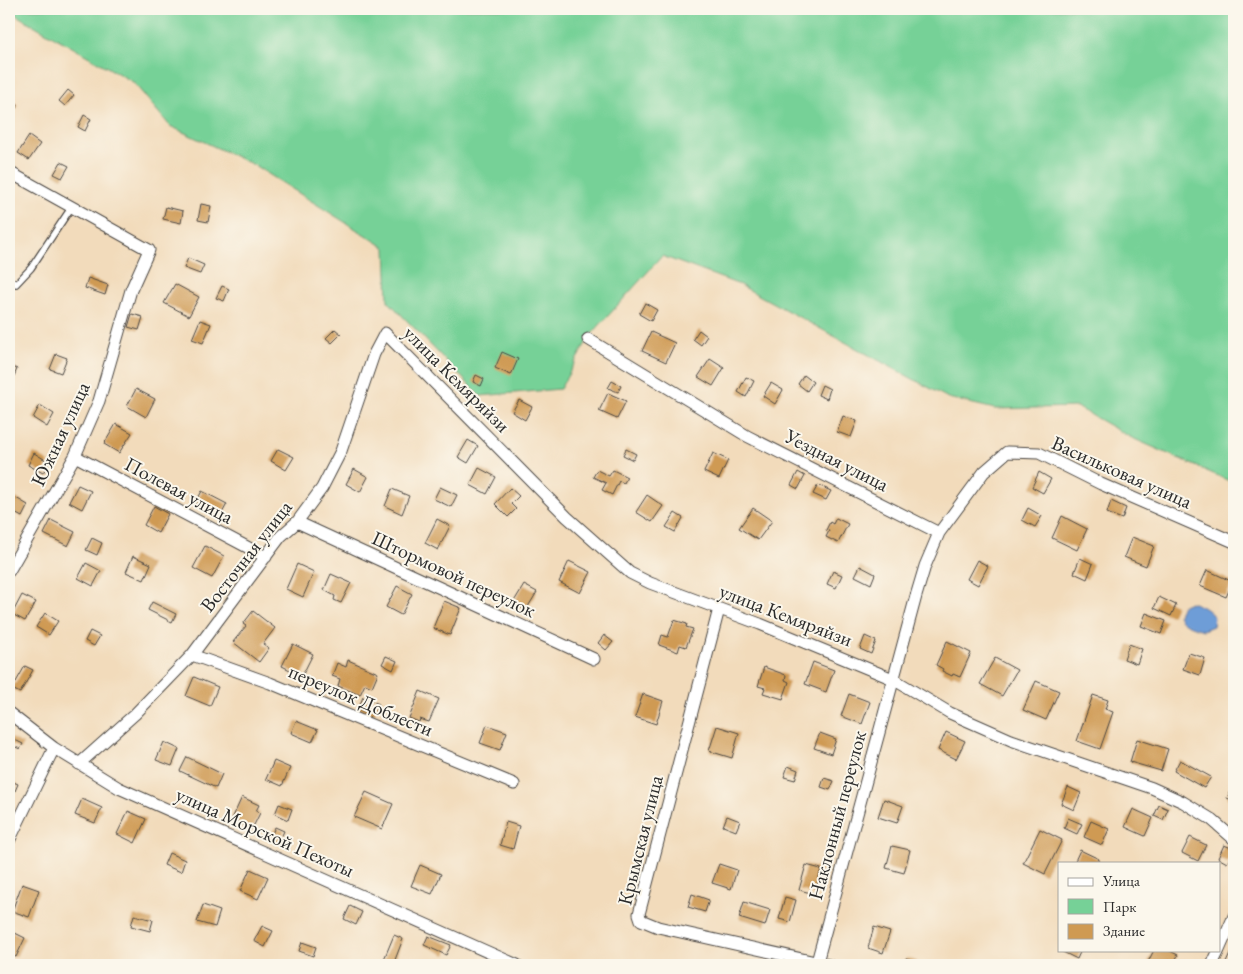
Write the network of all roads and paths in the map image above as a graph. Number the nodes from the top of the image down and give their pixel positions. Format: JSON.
{"nodes":[{"id":1,"x":9,"y":172,"type":"edge"},
{"id":2,"x":71,"y":208,"type":"junction"},
{"id":3,"x":9,"y":280,"type":"edge"},
{"id":4,"x":385,"y":334,"type":"joint"},
{"id":5,"x":588,"y":339,"type":"dead end"},
{"id":6,"x":75,"y":456,"type":"junction"},
{"id":7,"x":297,"y":522,"type":"junction"},
{"id":8,"x":940,"y":533,"type":"junction"},
{"id":9,"x":1234,"y":542,"type":"edge"},
{"id":10,"x":266,"y":557,"type":"junction"},
{"id":11,"x":9,"y":571,"type":"edge"},
{"id":12,"x":719,"y":609,"type":"junction"},
{"id":13,"x":192,"y":656,"type":"junction"},
{"id":14,"x":594,"y":659,"type":"dead end"},
{"id":15,"x":893,"y":678,"type":"junction"},
{"id":16,"x":9,"y":713,"type":"edge"},
{"id":17,"x":54,"y":748,"type":"junction"},
{"id":18,"x":79,"y":764,"type":"junction"},
{"id":19,"x":514,"y":784,"type":"dead end"},
{"id":20,"x":1234,"y":839,"type":"edge"},
{"id":21,"x":9,"y":841,"type":"edge"},
{"id":22,"x":1234,"y":916,"type":"edge"},
{"id":23,"x":1220,"y":948,"type":"edge"},
{"id":24,"x":1218,"y":952,"type":"edge"},
{"id":25,"x":818,"y":962,"type":"junction"},
{"id":26,"x":516,"y":965,"type":"edge"},
{"id":27,"x":829,"y":965,"type":"edge"},
{"id":28,"x":1212,"y":965,"type":"edge"}],
"edges":[{"from":1,"to":2,"type":"street"},
{"from":2,"to":3,"type":"lane"},
{"from":2,"to":6,"type":"street","name":"Южная улица"},
{"from":4,"to":7,"type":"street","name":"Восточная улица"},
{"from":4,"to":12,"type":"street","name":"улица Кемяряйзи"},
{"from":5,"to":8,"type":"street","name":"Уездная улица"},
{"from":6,"to":10,"type":"street","name":"Полевая улица"},
{"from":6,"to":11,"type":"street","name":"Южная улица"},
{"from":7,"to":10,"type":"street","name":"Восточная улица"},
{"from":7,"to":14,"type":"street","name":"Штормовой переулок"},
{"from":8,"to":9,"type":"street","name":"Васильковая улица"},
{"from":8,"to":15,"type":"street"},
{"from":10,"to":13,"type":"street","name":"Восточная улица"},
{"from":12,"to":15,"type":"street","name":"улица Кемяряйзи"},
{"from":12,"to":25,"type":"street","name":"Крымская улица"},
{"from":13,"to":18,"type":"street","name":"Восточная улица"},
{"from":13,"to":19,"type":"street","name":"переулок Доблести"},
{"from":15,"to":20,"type":"street","name":"улица Кемяряйзи"},
{"from":15,"to":25,"type":"street","name":"Наклонный переулок"},
{"from":16,"to":17,"type":"street","name":"улица Морской Пехоты"},
{"from":17,"to":18,"type":"street","name":"улица Морской Пехоты"},
{"from":17,"to":21,"type":"street"},
{"from":18,"to":26,"type":"street","name":"улица Морской Пехоты"},
{"from":22,"to":23,"type":"street"},
{"from":24,"to":28,"type":"street"},
{"from":25,"to":27,"type":"street","name":"Крымская улица"}]}
